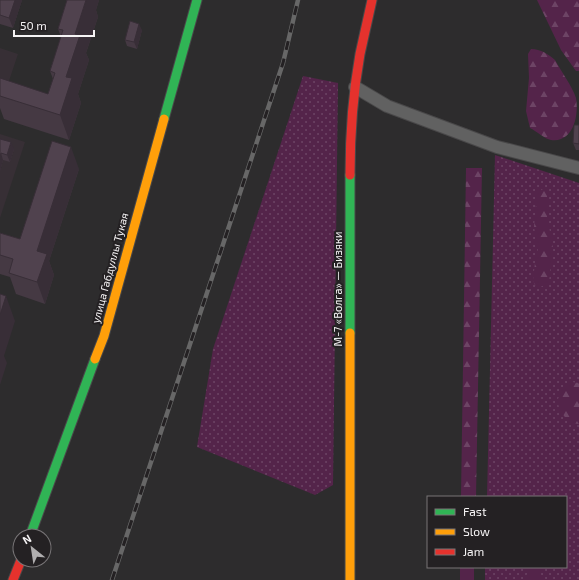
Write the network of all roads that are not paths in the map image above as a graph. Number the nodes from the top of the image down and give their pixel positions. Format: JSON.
{"nodes":[{"id":1,"x":197,"y":0,"type":"edge"},
{"id":2,"x":372,"y":0,"type":"edge"},
{"id":3,"x":355,"y":87,"type":"junction"},
{"id":4,"x":579,"y":168,"type":"edge"},
{"id":5,"x":33,"y":528,"type":"edge"},
{"id":6,"x":18,"y":568,"type":"edge"},
{"id":7,"x":14,"y":580,"type":"edge"},
{"id":8,"x":350,"y":580,"type":"edge"}],
"edges":[{"from":1,"to":5,"type":"street","name":"улица Габдуллы Тукая"},
{"from":2,"to":3,"type":"street","name":"М-7 «Волга» — Бизяки"},
{"from":3,"to":4,"type":"street"},
{"from":3,"to":8,"type":"street","name":"М-7 «Волга» — Бизяки"},
{"from":6,"to":7,"type":"street"}]}
